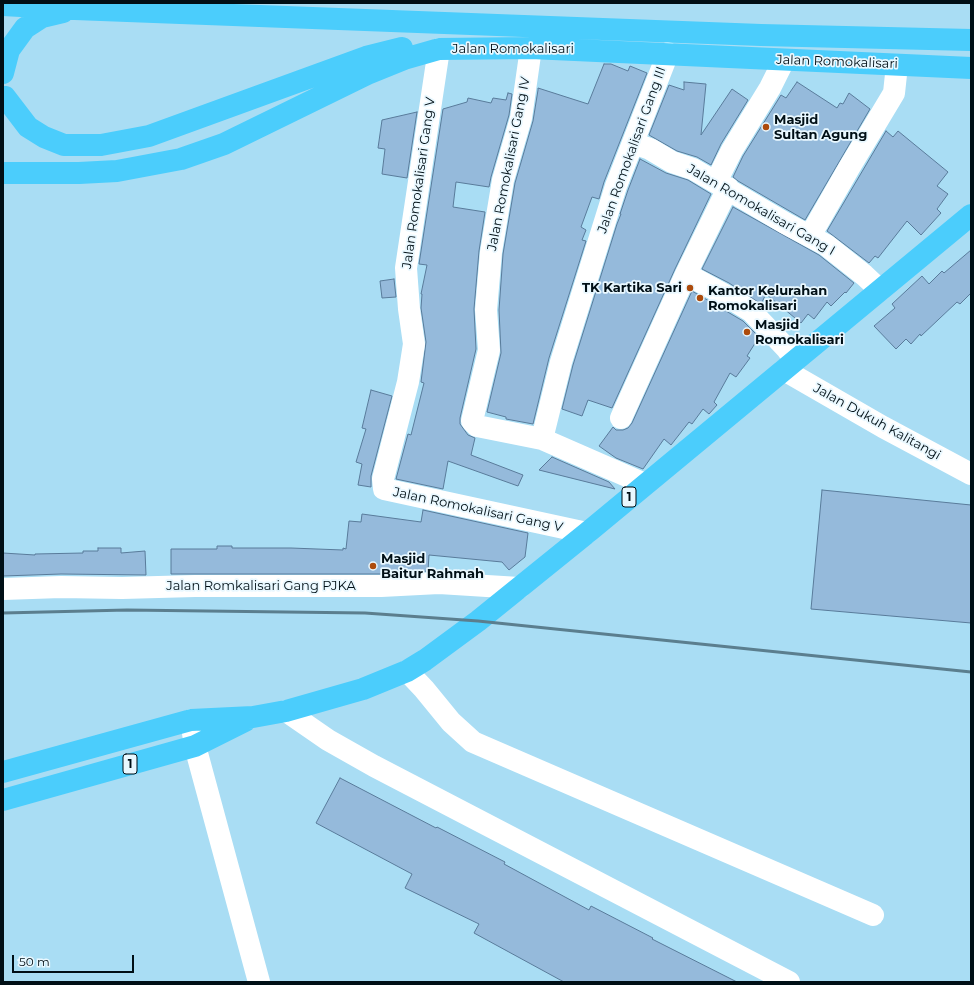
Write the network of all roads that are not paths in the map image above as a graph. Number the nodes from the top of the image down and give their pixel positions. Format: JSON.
{"nodes":[{"id":1,"x":3,"y":5,"type":"edge"},
{"id":2,"x":76,"y":9,"type":"junction"},
{"id":3,"x":971,"y":40,"type":"edge"},
{"id":4,"x":531,"y":48,"type":"junction"},
{"id":5,"x":439,"y":49,"type":"junction"},
{"id":6,"x":668,"y":53,"type":"junction"},
{"id":7,"x":784,"y":60,"type":"junction"},
{"id":8,"x":897,"y":65,"type":"junction"},
{"id":9,"x":965,"y":71,"type":"edge"},
{"id":10,"x":3,"y":73,"type":"edge"},
{"id":11,"x":4,"y":88,"type":"edge"},
{"id":12,"x":633,"y":143,"type":"junction"},
{"id":13,"x":3,"y":173,"type":"edge"},
{"id":14,"x":79,"y":173,"type":"junction"},
{"id":15,"x":722,"y":185,"type":"junction"},
{"id":16,"x":971,"y":215,"type":"edge"},
{"id":17,"x":810,"y":236,"type":"junction"},
{"id":18,"x":686,"y":274,"type":"junction"},
{"id":19,"x":880,"y":290,"type":"junction"},
{"id":20,"x":789,"y":365,"type":"junction"},
{"id":21,"x":621,"y":418,"type":"dead end"},
{"id":22,"x":542,"y":439,"type":"junction"},
{"id":23,"x":971,"y":474,"type":"edge"},
{"id":24,"x":645,"y":484,"type":"junction"},
{"id":25,"x":587,"y":533,"type":"junction"},
{"id":26,"x":518,"y":588,"type":"junction"},
{"id":27,"x":3,"y":589,"type":"edge"},
{"id":28,"x":407,"y":671,"type":"junction"},
{"id":29,"x":286,"y":711,"type":"junction"},
{"id":30,"x":253,"y":717,"type":"junction"},
{"id":31,"x":191,"y":720,"type":"junction"},
{"id":32,"x":195,"y":746,"type":"junction"},
{"id":33,"x":3,"y":772,"type":"edge"},
{"id":34,"x":3,"y":800,"type":"edge"},
{"id":35,"x":873,"y":915,"type":"dead end"},
{"id":36,"x":259,"y":982,"type":"edge"},
{"id":37,"x":789,"y":982,"type":"edge"}],
"edges":[{"from":1,"to":2,"type":"highway"},
{"from":2,"to":3,"type":"highway","name":"Jalan Romokalisari"},
{"from":2,"to":10,"type":"highway"},
{"from":4,"to":5,"type":"highway","name":"Jalan Romokalisari"},
{"from":4,"to":6,"type":"highway","name":"Jalan Romokalisari"},
{"from":4,"to":22,"type":"street","name":"Jalan Romokalisari Gang IV"},
{"from":5,"to":11,"type":"highway"},
{"from":5,"to":14,"type":"highway","name":"Jalan Romokalisari"},
{"from":5,"to":25,"type":"street","name":"Jalan Romokalisari Gang V"},
{"from":6,"to":7,"type":"highway","name":"Jalan Romokalisari"},
{"from":6,"to":12,"type":"street","name":"Jalan Romokalisari Gang III"},
{"from":7,"to":8,"type":"highway","name":"Jalan Romokalisari"},
{"from":7,"to":15,"type":"street"},
{"from":8,"to":9,"type":"highway","name":"Jalan Romokalisari"},
{"from":8,"to":17,"type":"street"},
{"from":11,"to":14,"type":"highway"},
{"from":12,"to":15,"type":"street","name":"Jalan Romokalisari Gang I"},
{"from":12,"to":22,"type":"street","name":"Jalan Romokalisari Gang III"},
{"from":13,"to":14,"type":"highway","name":"Jalan Romokalisari"},
{"from":15,"to":17,"type":"street","name":"Jalan Romokalisari Gang I"},
{"from":15,"to":18,"type":"street"},
{"from":16,"to":19,"type":"highway","number":"1"},
{"from":17,"to":19,"type":"street","name":"Jalan Romokalisari Gang I"},
{"from":18,"to":20,"type":"street"},
{"from":18,"to":21,"type":"street"},
{"from":19,"to":20,"type":"highway","number":"1"},
{"from":20,"to":23,"type":"street","name":"Jalan Dukuh Kalitangi"},
{"from":20,"to":24,"type":"highway","number":"1"},
{"from":22,"to":24,"type":"street"},
{"from":24,"to":25,"type":"highway","number":"1"},
{"from":25,"to":26,"type":"highway","number":"1"},
{"from":26,"to":27,"type":"street","name":"Jalan Romkalisari Gang PJKA"},
{"from":26,"to":28,"type":"highway","number":"1"},
{"from":28,"to":29,"type":"highway","number":"1"},
{"from":28,"to":35,"type":"street"},
{"from":29,"to":30,"type":"highway","number":"1"},
{"from":29,"to":37,"type":"street"},
{"from":30,"to":31,"type":"highway","number":"1"},
{"from":30,"to":32,"type":"highway","number":"1"},
{"from":31,"to":32,"type":"street"},
{"from":31,"to":33,"type":"highway","number":"1"},
{"from":32,"to":34,"type":"highway","number":"1"},
{"from":32,"to":36,"type":"street"}]}
